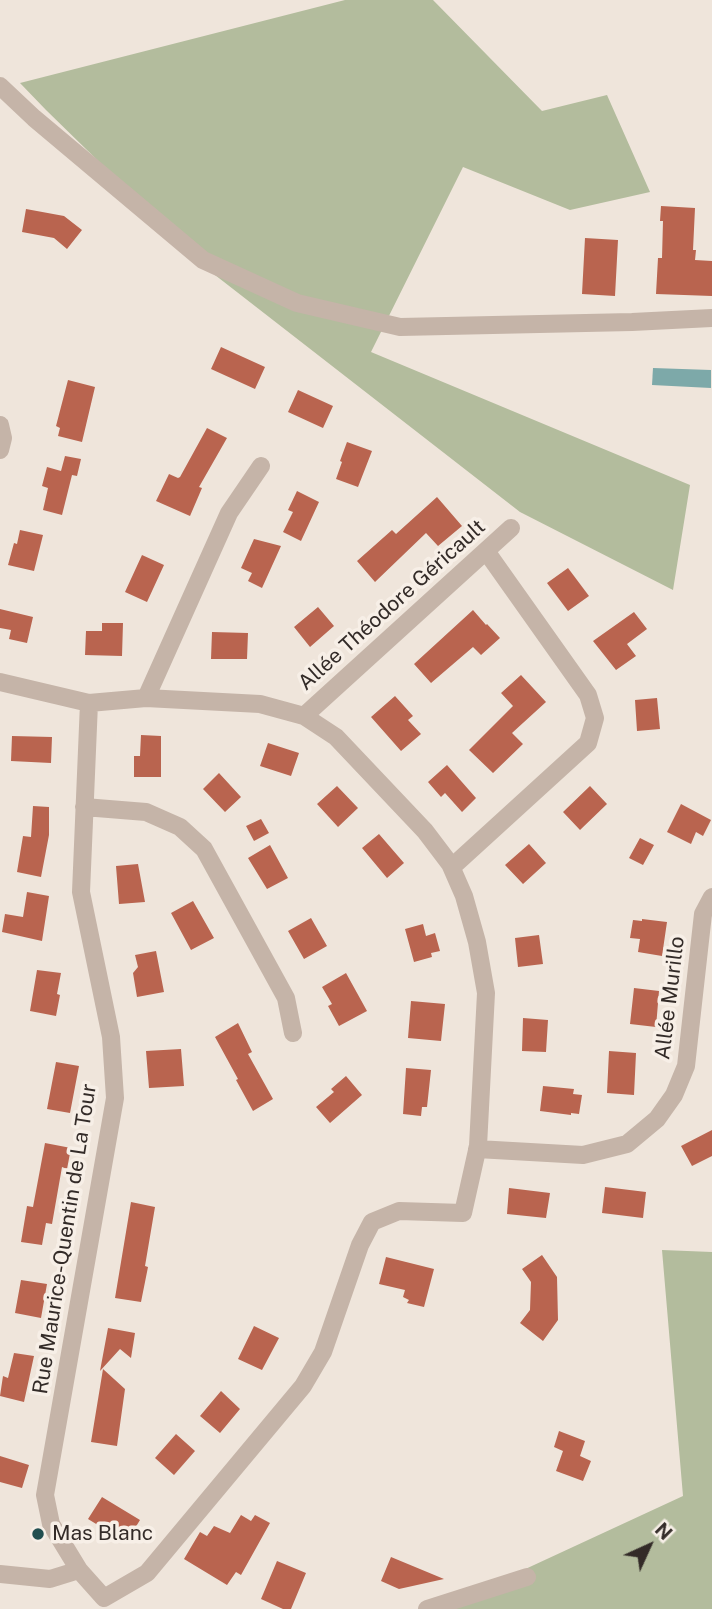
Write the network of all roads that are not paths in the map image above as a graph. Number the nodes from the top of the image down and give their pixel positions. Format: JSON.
{"nodes":[{"id":1,"x":0,"y":86,"type":"edge"},
{"id":2,"x":712,"y":318,"type":"edge"},
{"id":3,"x":0,"y":425,"type":"edge"},
{"id":4,"x":0,"y":450,"type":"edge"},
{"id":5,"x":261,"y":466,"type":"dead end"},
{"id":6,"x":511,"y":528,"type":"dead end"},
{"id":7,"x":486,"y":551,"type":"junction"},
{"id":8,"x":0,"y":682,"type":"edge"},
{"id":9,"x":146,"y":698,"type":"junction"},
{"id":10,"x":89,"y":704,"type":"junction"},
{"id":11,"x":304,"y":716,"type":"junction"},
{"id":12,"x":84,"y":807,"type":"junction"},
{"id":13,"x":452,"y":867,"type":"junction"},
{"id":14,"x":712,"y":897,"type":"edge"},
{"id":15,"x":293,"y":1033,"type":"dead end"},
{"id":16,"x":477,"y":1149,"type":"junction"},
{"id":17,"x":79,"y":1570,"type":"junction"},
{"id":18,"x":0,"y":1574,"type":"edge"},
{"id":19,"x":527,"y":1577,"type":"dead end"},
{"id":20,"x":105,"y":1605,"type":"edge"},
{"id":21,"x":427,"y":1609,"type":"edge"}],
"edges":[{"from":1,"to":2,"type":"street"},
{"from":3,"to":4,"type":"street"},
{"from":5,"to":9,"type":"street"},
{"from":6,"to":7,"type":"street","name":"Allée Théodore Géricault"},
{"from":7,"to":11,"type":"street","name":"Allée Théodore Géricault"},
{"from":7,"to":13,"type":"street"},
{"from":8,"to":10,"type":"street"},
{"from":9,"to":10,"type":"street"},
{"from":9,"to":11,"type":"street"},
{"from":10,"to":12,"type":"street","name":"Rue Maurice-Quentin de La Tour"},
{"from":11,"to":13,"type":"street"},
{"from":12,"to":15,"type":"street"},
{"from":12,"to":17,"type":"street","name":"Rue Maurice-Quentin de La Tour"},
{"from":13,"to":16,"type":"street"},
{"from":14,"to":16,"type":"street","name":"Allée Murillo"},
{"from":16,"to":20,"type":"street"},
{"from":17,"to":18,"type":"street"},
{"from":17,"to":20,"type":"street","name":"Rue Maurice-Quentin de La Tour"},
{"from":19,"to":21,"type":"street"}]}
